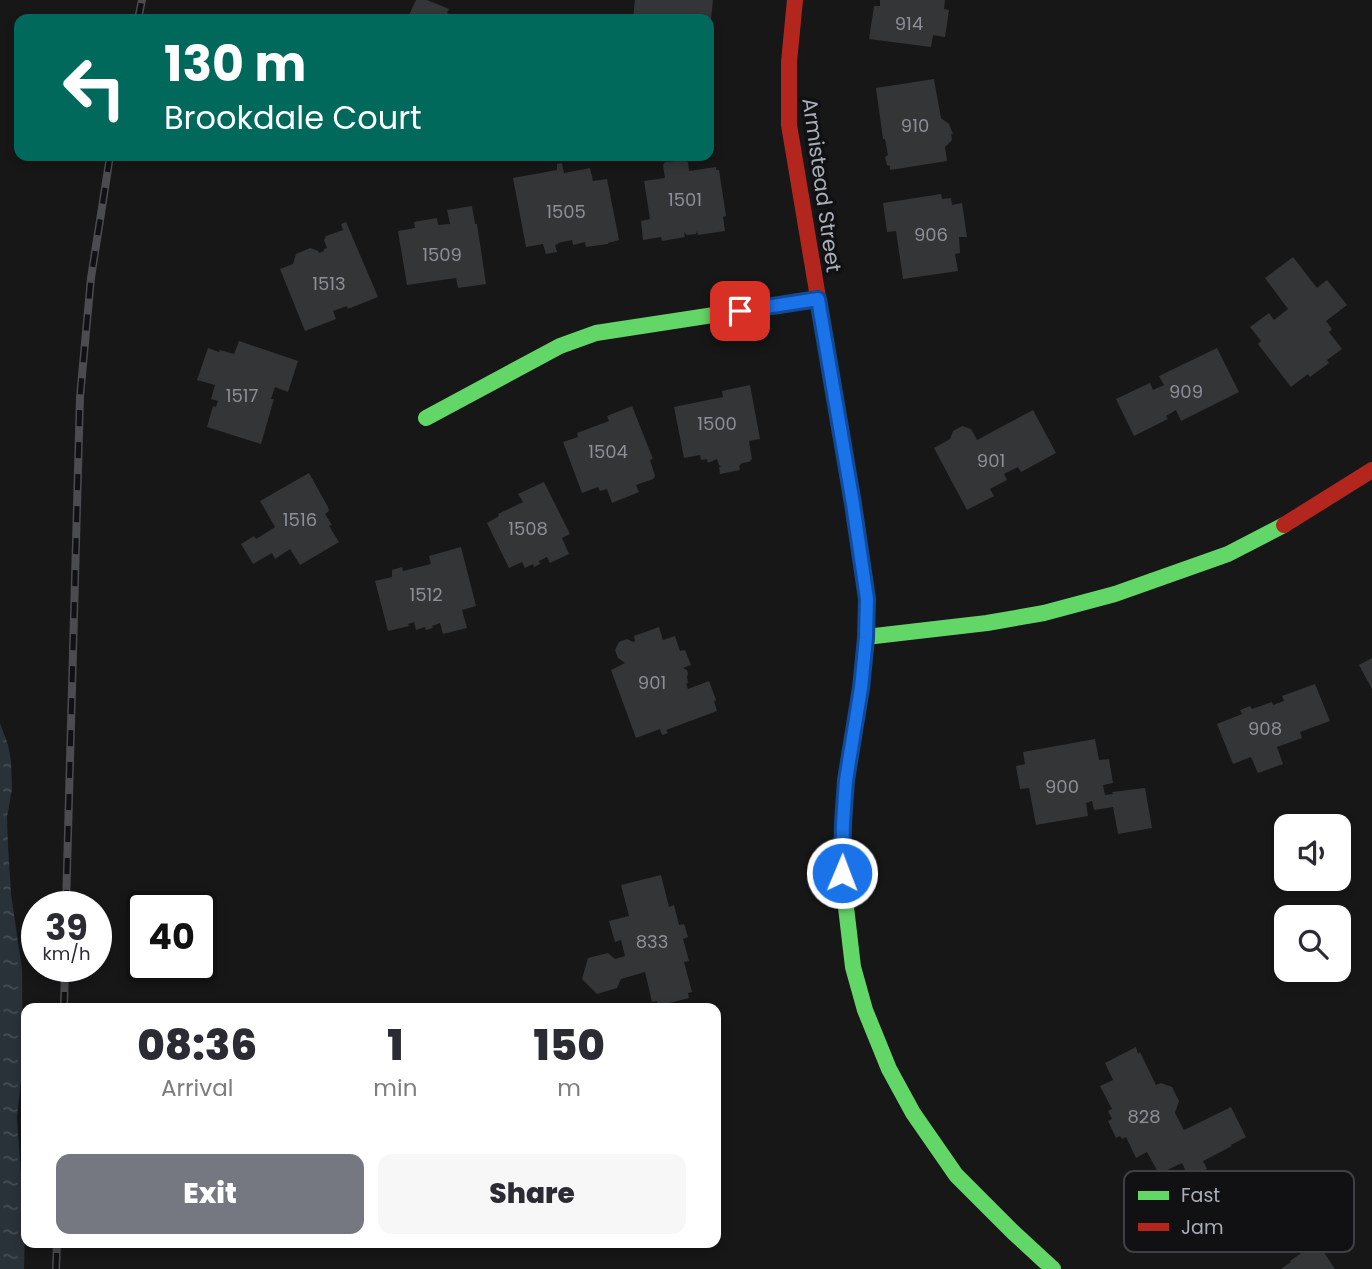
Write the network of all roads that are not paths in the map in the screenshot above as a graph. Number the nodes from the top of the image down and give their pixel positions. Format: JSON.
{"nodes":[{"id":1,"x":795,"y":0,"type":"edge"},
{"id":2,"x":818,"y":299,"type":"junction"},
{"id":3,"x":426,"y":418,"type":"dead end"},
{"id":4,"x":1372,"y":470,"type":"edge"},
{"id":5,"x":866,"y":638,"type":"junction"},
{"id":6,"x":1053,"y":1269,"type":"edge"}],
"edges":[{"from":1,"to":2,"type":"street","name":"Armistead Street"},
{"from":2,"to":3,"type":"street"},
{"from":2,"to":5,"type":"street","name":"Armistead Street"},
{"from":4,"to":5,"type":"street"},
{"from":5,"to":6,"type":"street","name":"Armistead Street"}]}
